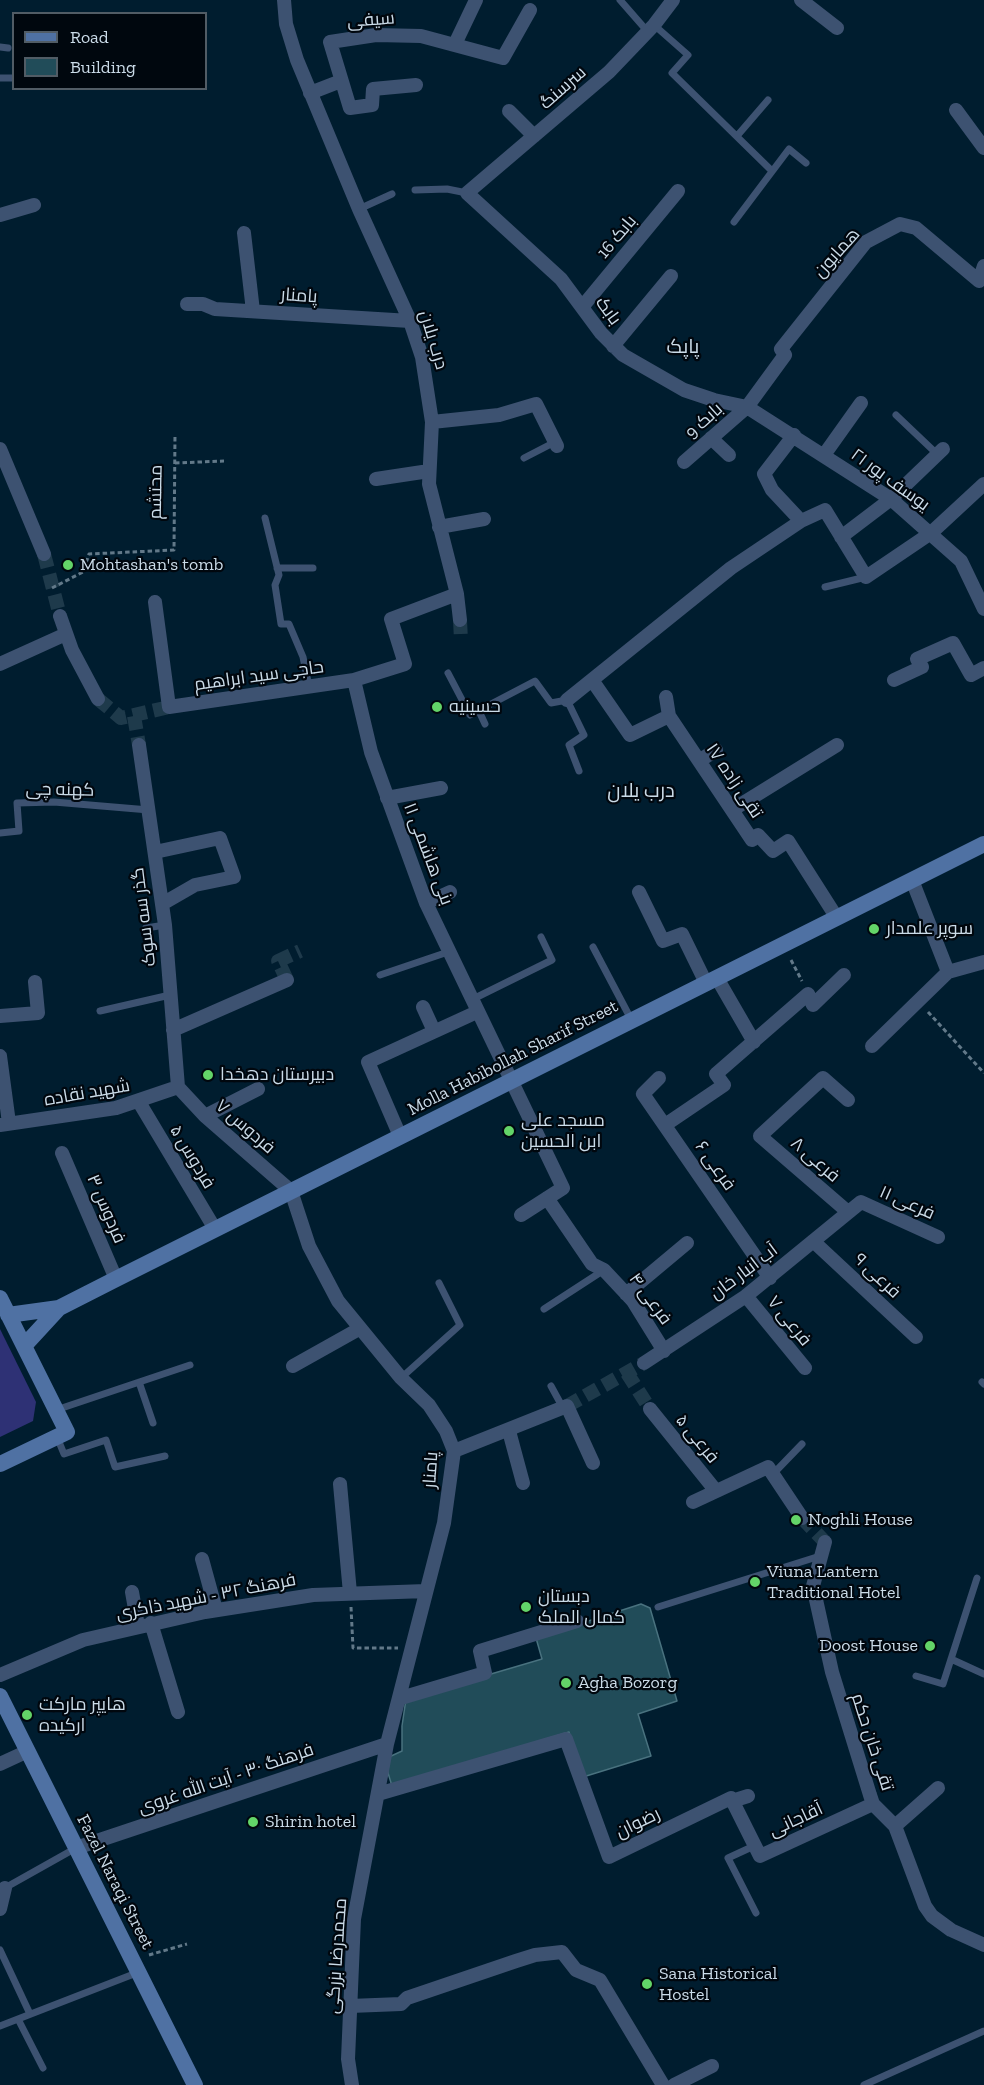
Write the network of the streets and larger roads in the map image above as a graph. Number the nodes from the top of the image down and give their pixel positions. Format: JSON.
{"nodes":[{"id":1,"x":284,"y":0,"type":"edge"},
{"id":2,"x":476,"y":0,"type":"edge"},
{"id":3,"x":673,"y":0,"type":"edge"},
{"id":4,"x":801,"y":0,"type":"edge"},
{"id":5,"x":530,"y":10,"type":"dead end"},
{"id":6,"x":837,"y":28,"type":"dead end"},
{"id":7,"x":455,"y":44,"type":"junction"},
{"id":8,"x":341,"y":81,"type":"junction"},
{"id":9,"x":416,"y":85,"type":"dead end"},
{"id":10,"x":310,"y":93,"type":"junction"},
{"id":11,"x":956,"y":110,"type":"dead end"},
{"id":12,"x":509,"y":111,"type":"dead end"},
{"id":13,"x":534,"y":136,"type":"junction"},
{"id":14,"x":984,"y":148,"type":"edge"},
{"id":15,"x":678,"y":191,"type":"dead end"},
{"id":16,"x":466,"y":193,"type":"joint"},
{"id":17,"x":34,"y":205,"type":"dead end"},
{"id":18,"x":0,"y":215,"type":"edge"},
{"id":19,"x":244,"y":232,"type":"dead end"},
{"id":20,"x":984,"y":267,"type":"edge"},
{"id":21,"x":670,"y":276,"type":"dead end"},
{"id":22,"x":186,"y":304,"type":"dead end"},
{"id":23,"x":583,"y":306,"type":"junction"},
{"id":24,"x":253,"y":311,"type":"junction"},
{"id":25,"x":410,"y":321,"type":"junction"},
{"id":26,"x":612,"y":346,"type":"junction"},
{"id":27,"x":861,"y":403,"type":"dead end"},
{"id":28,"x":747,"y":407,"type":"junction"},
{"id":29,"x":432,"y":422,"type":"junction"},
{"id":30,"x":794,"y":435,"type":"junction"},
{"id":31,"x":711,"y":438,"type":"junction"},
{"id":32,"x":556,"y":444,"type":"road end"},
{"id":33,"x":0,"y":449,"type":"edge"},
{"id":34,"x":940,"y":452,"type":"road end"},
{"id":35,"x":729,"y":455,"type":"dead end"},
{"id":36,"x":824,"y":455,"type":"junction"},
{"id":37,"x":684,"y":462,"type":"dead end"},
{"id":38,"x":429,"y":471,"type":"junction"},
{"id":39,"x":376,"y":479,"type":"dead end"},
{"id":40,"x":984,"y":484,"type":"edge"},
{"id":41,"x":891,"y":500,"type":"junction"},
{"id":42,"x":484,"y":519,"type":"dead end"},
{"id":43,"x":801,"y":521,"type":"junction"},
{"id":44,"x":439,"y":527,"type":"junction"},
{"id":45,"x":931,"y":533,"type":"junction"},
{"id":46,"x":841,"y":537,"type":"junction"},
{"id":47,"x":44,"y":554,"type":"tunnel mouth"},
{"id":48,"x":457,"y":594,"type":"junction"},
{"id":49,"x":155,"y":602,"type":"dead end"},
{"id":50,"x":984,"y":609,"type":"edge"},
{"id":51,"x":60,"y":616,"type":"tunnel mouth"},
{"id":52,"x":460,"y":620,"type":"tunnel mouth"},
{"id":53,"x":66,"y":634,"type":"junction"},
{"id":54,"x":0,"y":664,"type":"edge"},
{"id":55,"x":984,"y":668,"type":"edge"},
{"id":56,"x":354,"y":680,"type":"junction"},
{"id":57,"x":591,"y":680,"type":"junction"},
{"id":58,"x":894,"y":680,"type":"dead end"},
{"id":59,"x":666,"y":697,"type":"dead end"},
{"id":60,"x":98,"y":699,"type":"tunnel mouth"},
{"id":61,"x":567,"y":700,"type":"road end"},
{"id":62,"x":669,"y":716,"type":"junction"},
{"id":63,"x":139,"y":745,"type":"tunnel mouth"},
{"id":64,"x":837,"y":745,"type":"dead end"},
{"id":65,"x":716,"y":750,"type":"dead end"},
{"id":66,"x":699,"y":761,"type":"junction"},
{"id":67,"x":441,"y":788,"type":"dead end"},
{"id":68,"x":387,"y":798,"type":"junction"},
{"id":69,"x":732,"y":810,"type":"junction"},
{"id":70,"x":984,"y":844,"type":"edge"},
{"id":71,"x":155,"y":852,"type":"junction"},
{"id":72,"x":912,"y":880,"type":"junction"},
{"id":73,"x":450,"y":892,"type":"dead end"},
{"id":74,"x":639,"y":892,"type":"dead end"},
{"id":75,"x":426,"y":903,"type":"junction"},
{"id":76,"x":162,"y":904,"type":"junction"},
{"id":77,"x":837,"y":918,"type":"junction"},
{"id":78,"x":984,"y":962,"type":"edge"},
{"id":79,"x":948,"y":972,"type":"junction"},
{"id":80,"x":844,"y":975,"type":"dead end"},
{"id":81,"x":287,"y":980,"type":"dead end"},
{"id":82,"x":712,"y":981,"type":"junction"},
{"id":83,"x":35,"y":982,"type":"dead end"},
{"id":84,"x":474,"y":1006,"type":"junction"},
{"id":85,"x":423,"y":1007,"type":"dead end"},
{"id":86,"x":0,"y":1016,"type":"edge"},
{"id":87,"x":173,"y":1030,"type":"junction"},
{"id":88,"x":434,"y":1031,"type":"junction"},
{"id":89,"x":753,"y":1042,"type":"junction"},
{"id":90,"x":872,"y":1046,"type":"dead end"},
{"id":91,"x":0,"y":1056,"type":"edge"},
{"id":92,"x":659,"y":1078,"type":"dead end"},
{"id":93,"x":510,"y":1081,"type":"junction"},
{"id":94,"x":178,"y":1087,"type":"junction"},
{"id":95,"x":258,"y":1089,"type":"dead end"},
{"id":96,"x":848,"y":1100,"type":"dead end"},
{"id":97,"x":139,"y":1102,"type":"junction"},
{"id":98,"x":205,"y":1116,"type":"junction"},
{"id":99,"x":4,"y":1124,"type":"edge"},
{"id":100,"x":665,"y":1125,"type":"junction"},
{"id":101,"x":400,"y":1136,"type":"junction"},
{"id":102,"x":62,"y":1153,"type":"dead end"},
{"id":103,"x":291,"y":1191,"type":"junction"},
{"id":104,"x":547,"y":1198,"type":"junction"},
{"id":105,"x":861,"y":1202,"type":"joint"},
{"id":106,"x":848,"y":1212,"type":"junction"},
{"id":107,"x":521,"y":1215,"type":"dead end"},
{"id":108,"x":215,"y":1229,"type":"junction"},
{"id":109,"x":938,"y":1237,"type":"dead end"},
{"id":110,"x":813,"y":1242,"type":"junction"},
{"id":111,"x":687,"y":1243,"type":"dead end"},
{"id":112,"x":770,"y":1278,"type":"junction"},
{"id":113,"x":116,"y":1279,"type":"junction"},
{"id":114,"x":626,"y":1294,"type":"junction"},
{"id":115,"x":746,"y":1296,"type":"junction"},
{"id":116,"x":0,"y":1298,"type":"edge"},
{"id":117,"x":59,"y":1308,"type":"junction"},
{"id":118,"x":9,"y":1315,"type":"junction"},
{"id":119,"x":359,"y":1329,"type":"junction"},
{"id":120,"x":916,"y":1337,"type":"dead end"},
{"id":121,"x":24,"y":1346,"type":"junction"},
{"id":122,"x":664,"y":1351,"type":"junction"},
{"id":123,"x":644,"y":1363,"type":"tunnel mouth"},
{"id":124,"x":293,"y":1366,"type":"dead end"},
{"id":125,"x":805,"y":1368,"type":"dead end"},
{"id":126,"x":650,"y":1409,"type":"tunnel mouth"},
{"id":127,"x":509,"y":1431,"type":"junction"},
{"id":128,"x":454,"y":1451,"type":"junction"},
{"id":129,"x":593,"y":1463,"type":"dead end"},
{"id":130,"x":0,"y":1464,"type":"edge"},
{"id":131,"x":523,"y":1483,"type":"dead end"},
{"id":132,"x":340,"y":1484,"type":"dead end"},
{"id":133,"x":716,"y":1491,"type":"junction"},
{"id":134,"x":693,"y":1502,"type":"dead end"},
{"id":135,"x":802,"y":1518,"type":"tunnel mouth"},
{"id":136,"x":825,"y":1542,"type":"dead end"},
{"id":137,"x":202,"y":1559,"type":"dead end"},
{"id":138,"x":426,"y":1591,"type":"junction"},
{"id":139,"x":132,"y":1592,"type":"dead end"},
{"id":140,"x":350,"y":1593,"type":"junction"},
{"id":141,"x":216,"y":1610,"type":"junction"},
{"id":142,"x":577,"y":1621,"type":"dead end"},
{"id":143,"x":145,"y":1624,"type":"junction"},
{"id":144,"x":0,"y":1675,"type":"edge"},
{"id":145,"x":0,"y":1696,"type":"edge"},
{"id":146,"x":401,"y":1698,"type":"junction"},
{"id":147,"x":178,"y":1712,"type":"dead end"},
{"id":148,"x":387,"y":1744,"type":"junction"},
{"id":149,"x":28,"y":1751,"type":"junction"},
{"id":150,"x":0,"y":1764,"type":"edge"},
{"id":151,"x":938,"y":1788,"type":"dead end"},
{"id":152,"x":378,"y":1794,"type":"junction"},
{"id":153,"x":748,"y":1796,"type":"dead end"},
{"id":154,"x":732,"y":1799,"type":"junction"},
{"id":155,"x":873,"y":1804,"type":"junction"},
{"id":156,"x":895,"y":1826,"type":"junction"},
{"id":157,"x":76,"y":1848,"type":"junction"},
{"id":158,"x":3,"y":1889,"type":"edge"},
{"id":159,"x":0,"y":1910,"type":"edge"},
{"id":160,"x":984,"y":1946,"type":"edge"},
{"id":161,"x":350,"y":2006,"type":"junction"},
{"id":162,"x":712,"y":2066,"type":"dead end"},
{"id":163,"x":195,"y":2085,"type":"edge"},
{"id":164,"x":352,"y":2085,"type":"edge"},
{"id":165,"x":663,"y":2085,"type":"edge"},
{"id":166,"x":674,"y":2085,"type":"edge"}],
"edges":[{"from":1,"to":10,"type":"street","name":"درب یلان"},
{"from":2,"to":7,"type":"street"},
{"from":3,"to":13,"type":"street","name":"سرسنگ"},
{"from":4,"to":6,"type":"street"},
{"from":5,"to":7,"type":"street","name":"سیفی"},
{"from":7,"to":8,"type":"street","name":"سیفی"},
{"from":8,"to":9,"type":"street","name":"سیفی"},
{"from":8,"to":10,"type":"street"},
{"from":10,"to":25,"type":"street","name":"درب یلان"},
{"from":11,"to":14,"type":"street"},
{"from":12,"to":13,"type":"street"},
{"from":13,"to":16,"type":"street","name":"سرسنگ"},
{"from":15,"to":23,"type":"street","name":"بابک 16"},
{"from":16,"to":23,"type":"street","name":"بابک"},
{"from":17,"to":18,"type":"street"},
{"from":19,"to":24,"type":"street"},
{"from":20,"to":28,"type":"street","name":"همایون"},
{"from":21,"to":26,"type":"street"},
{"from":22,"to":24,"type":"street","name":"پامنار"},
{"from":23,"to":26,"type":"street","name":"بابک"},
{"from":24,"to":25,"type":"street","name":"پامنار"},
{"from":25,"to":29,"type":"street","name":"درب یلان"},
{"from":26,"to":28,"type":"street","name":"بابک"},
{"from":27,"to":36,"type":"street"},
{"from":28,"to":30,"type":"street","name":"یوسف پور ۲۱"},
{"from":28,"to":31,"type":"street","name":"بابک 9"},
{"from":29,"to":32,"type":"street"},
{"from":29,"to":38,"type":"street","name":"درب یلان"},
{"from":30,"to":36,"type":"street","name":"یوسف پور ۲۱"},
{"from":30,"to":43,"type":"street"},
{"from":31,"to":35,"type":"street"},
{"from":31,"to":37,"type":"street","name":"بابک 9"},
{"from":33,"to":47,"type":"street"},
{"from":34,"to":41,"type":"street"},
{"from":36,"to":41,"type":"street","name":"یوسف پور ۲۱"},
{"from":38,"to":39,"type":"street"},
{"from":38,"to":44,"type":"street","name":"درب یلان"},
{"from":40,"to":45,"type":"street"},
{"from":41,"to":45,"type":"street","name":"یوسف پور ۲۱"},
{"from":41,"to":46,"type":"street"},
{"from":42,"to":44,"type":"street"},
{"from":43,"to":46,"type":"street"},
{"from":43,"to":57,"type":"street"},
{"from":44,"to":48,"type":"street","name":"درب یلان"},
{"from":45,"to":46,"type":"street"},
{"from":45,"to":50,"type":"street","name":"یوسف پور ۲۱"},
{"from":48,"to":52,"type":"street","name":"درب یلان"},
{"from":48,"to":56,"type":"street"},
{"from":49,"to":56,"type":"street","name":"حاجی سید ابراهیم"},
{"from":51,"to":53,"type":"street"},
{"from":53,"to":54,"type":"street"},
{"from":53,"to":60,"type":"street"},
{"from":55,"to":58,"type":"street"},
{"from":56,"to":68,"type":"street","name":"بنی هاشمی ۱۱"},
{"from":57,"to":61,"type":"street"},
{"from":57,"to":62,"type":"street"},
{"from":59,"to":62,"type":"street"},
{"from":62,"to":66,"type":"street","name":"تقی زاده ۱۷"},
{"from":63,"to":71,"type":"street","name":"گذر سه سوک"},
{"from":64,"to":69,"type":"street"},
{"from":65,"to":66,"type":"street"},
{"from":66,"to":69,"type":"street","name":"تقی زاده ۱۷"},
{"from":67,"to":68,"type":"street"},
{"from":68,"to":75,"type":"street","name":"بنی هاشمی ۱۱"},
{"from":69,"to":77,"type":"street","name":"تقی زاده ۱۷"},
{"from":70,"to":72,"type":"main road","name":"Molla Habibollah Sharif Street"},
{"from":71,"to":76,"type":"street","name":"گذر سه سوک"},
{"from":71,"to":76,"type":"street"},
{"from":72,"to":77,"type":"main road","name":"Molla Habibollah Sharif Street"},
{"from":72,"to":79,"type":"street"},
{"from":73,"to":75,"type":"street"},
{"from":74,"to":82,"type":"street"},
{"from":75,"to":84,"type":"street","name":"بنی هاشمی ۱۱"},
{"from":76,"to":87,"type":"street","name":"گذر سه سوک"},
{"from":77,"to":82,"type":"main road","name":"Molla Habibollah Sharif Street"},
{"from":78,"to":79,"type":"street"},
{"from":79,"to":90,"type":"street"},
{"from":80,"to":89,"type":"street"},
{"from":81,"to":87,"type":"street"},
{"from":82,"to":89,"type":"street"},
{"from":82,"to":93,"type":"main road","name":"Molla Habibollah Sharif Street"},
{"from":83,"to":86,"type":"street"},
{"from":84,"to":88,"type":"street"},
{"from":84,"to":93,"type":"street","name":"بنی هاشمی ۱۱"},
{"from":85,"to":88,"type":"street"},
{"from":87,"to":94,"type":"street","name":"گذر سه سوک"},
{"from":88,"to":101,"type":"street"},
{"from":89,"to":100,"type":"street"},
{"from":91,"to":99,"type":"street"},
{"from":92,"to":100,"type":"street","name":"فرعی ۶"},
{"from":93,"to":101,"type":"main road","name":"Molla Habibollah Sharif Street"},
{"from":93,"to":104,"type":"street","name":"بنی هاشمی ۱۱"},
{"from":94,"to":97,"type":"street","name":"شهید نقاده"},
{"from":94,"to":98,"type":"street","name":"فردوس ۷"},
{"from":95,"to":98,"type":"street"},
{"from":96,"to":106,"type":"street","name":"فرعی ۸"},
{"from":97,"to":99,"type":"street","name":"شهید نقاده"},
{"from":97,"to":108,"type":"street","name":"فردوس ۵"},
{"from":98,"to":103,"type":"street","name":"فردوس ۷"},
{"from":100,"to":112,"type":"street","name":"فرعی ۶"},
{"from":101,"to":103,"type":"main road","name":"Molla Habibollah Sharif Street"},
{"from":102,"to":113,"type":"street","name":"فردوس ۳"},
{"from":103,"to":108,"type":"main road","name":"Molla Habibollah Sharif Street"},
{"from":103,"to":119,"type":"street","name":"پامنار"},
{"from":104,"to":107,"type":"street"},
{"from":104,"to":114,"type":"street","name":"فرعی ۴"},
{"from":105,"to":106,"type":"street","name":"آب انبار خان"},
{"from":105,"to":109,"type":"street","name":"فرعی ۱۱"},
{"from":106,"to":110,"type":"street","name":"آب انبار خان"},
{"from":108,"to":113,"type":"main road","name":"Molla Habibollah Sharif Street"},
{"from":110,"to":112,"type":"street","name":"آب انبار خان"},
{"from":110,"to":120,"type":"street","name":"فرعی ۹"},
{"from":111,"to":114,"type":"street"},
{"from":112,"to":115,"type":"street","name":"آب انبار خان"},
{"from":113,"to":117,"type":"main road","name":"Molla Habibollah Sharif Street"},
{"from":114,"to":122,"type":"street","name":"فرعی ۴"},
{"from":115,"to":122,"type":"street","name":"آب انبار خان"},
{"from":115,"to":125,"type":"street","name":"فرعی ۷"},
{"from":116,"to":118,"type":"main road"},
{"from":117,"to":118,"type":"main road"},
{"from":117,"to":121,"type":"main road"},
{"from":118,"to":121,"type":"main road"},
{"from":119,"to":124,"type":"street"},
{"from":119,"to":128,"type":"street","name":"پامنار"},
{"from":121,"to":130,"type":"main road"},
{"from":122,"to":123,"type":"street","name":"آب انبار خان"},
{"from":126,"to":133,"type":"street","name":"فرعی ۵"},
{"from":127,"to":128,"type":"street"},
{"from":127,"to":129,"type":"street"},
{"from":127,"to":131,"type":"street"},
{"from":128,"to":138,"type":"street","name":"پامنار"},
{"from":132,"to":140,"type":"street"},
{"from":133,"to":134,"type":"street","name":"فرعی ۵"},
{"from":133,"to":135,"type":"street","name":"فرعی ۵"},
{"from":136,"to":155,"type":"street","name":"تقی خان حکم"},
{"from":137,"to":141,"type":"street"},
{"from":138,"to":140,"type":"street","name":"فرهنگ ۳۲ - شهید ذاکری"},
{"from":138,"to":146,"type":"street","name":"پامنار"},
{"from":139,"to":143,"type":"street"},
{"from":140,"to":141,"type":"street","name":"فرهنگ ۳۲ - شهید ذاکری"},
{"from":141,"to":143,"type":"street","name":"فرهنگ ۳۲ - شهید ذاکری"},
{"from":142,"to":146,"type":"street"},
{"from":143,"to":144,"type":"street","name":"فرهنگ ۳۲ - شهید ذاکری"},
{"from":143,"to":147,"type":"street"},
{"from":145,"to":149,"type":"main road","name":"Fazel Naraqi Street"},
{"from":146,"to":148,"type":"street","name":"پامنار"},
{"from":148,"to":152,"type":"street","name":"پامنار"},
{"from":148,"to":157,"type":"street","name":"فرهنگ ۳۰ - آیت الله غروی"},
{"from":149,"to":150,"type":"street"},
{"from":149,"to":157,"type":"main road","name":"Fazel Naraqi Street"},
{"from":151,"to":156,"type":"street"},
{"from":152,"to":154,"type":"street","name":"رضوان"},
{"from":152,"to":161,"type":"street","name":"محمدرضا بزرگی"},
{"from":153,"to":154,"type":"street"},
{"from":154,"to":155,"type":"street","name":"آقاجانی"},
{"from":155,"to":156,"type":"street","name":"تقی خان حکم"},
{"from":156,"to":160,"type":"street","name":"تقی خان حکم"},
{"from":157,"to":163,"type":"main road","name":"Fazel Naraqi Street"},
{"from":158,"to":159,"type":"street"},
{"from":161,"to":164,"type":"street","name":"محمدرضا بزرگی"},
{"from":161,"to":165,"type":"street"},
{"from":162,"to":166,"type":"street"}]}
